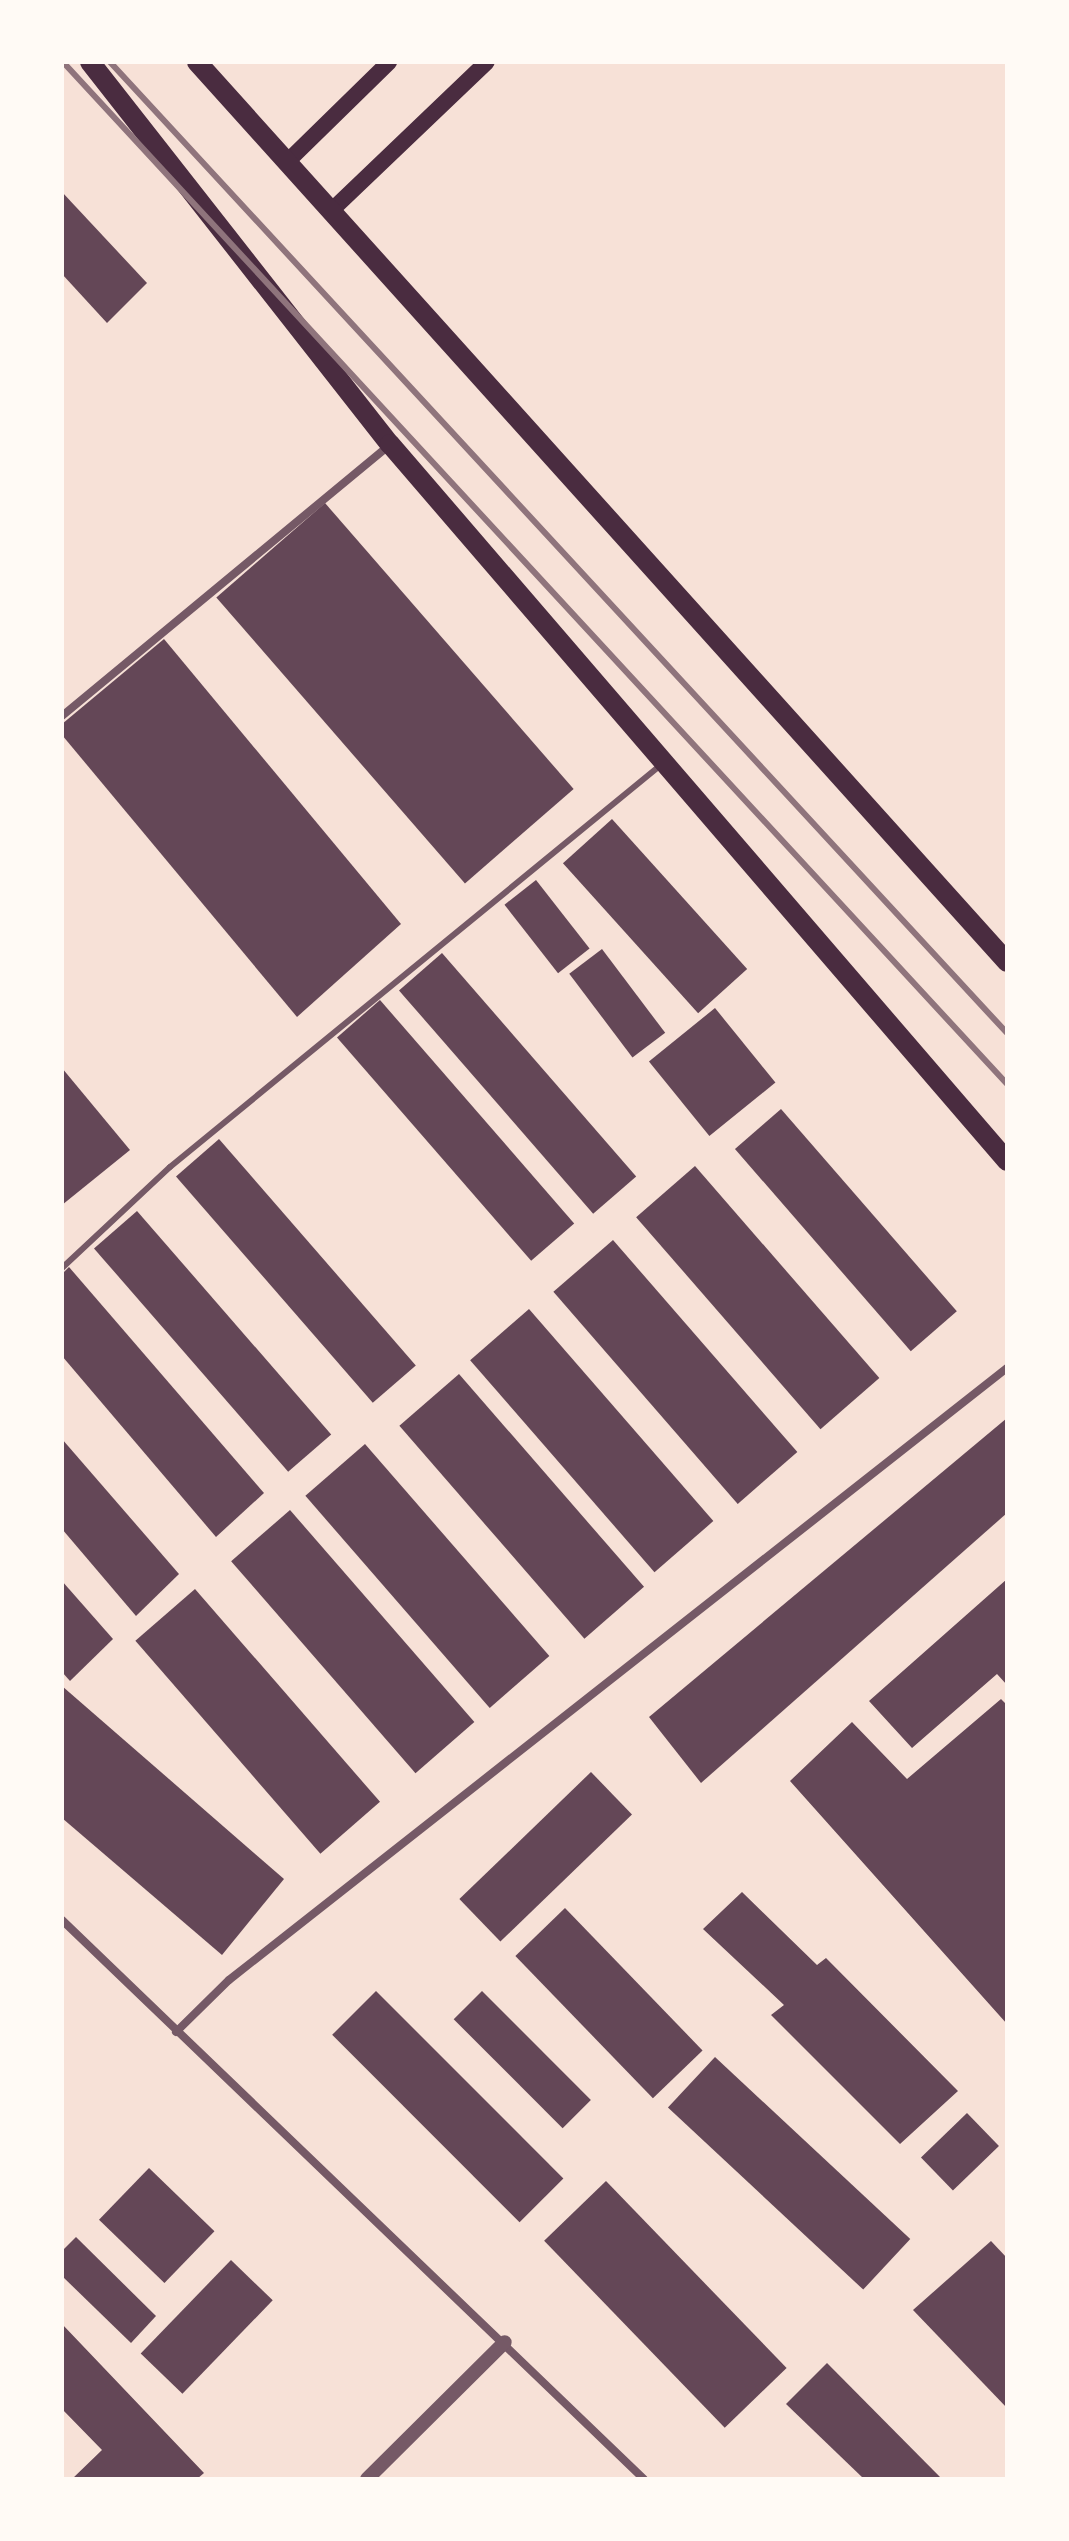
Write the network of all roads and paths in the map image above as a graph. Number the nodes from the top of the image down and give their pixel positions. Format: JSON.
{"nodes":[{"id":1,"x":90,"y":62,"type":"edge"},
{"id":2,"x":197,"y":62,"type":"edge"},
{"id":3,"x":389,"y":62,"type":"edge"},
{"id":4,"x":487,"y":62,"type":"edge"},
{"id":5,"x":287,"y":162,"type":"junction"},
{"id":6,"x":332,"y":210,"type":"junction"},
{"id":7,"x":390,"y":444,"type":"junction"},
{"id":8,"x":62,"y":716,"type":"edge"},
{"id":9,"x":664,"y":762,"type":"junction"},
{"id":10,"x":1007,"y":962,"type":"edge"},
{"id":11,"x":1007,"y":1161,"type":"edge"},
{"id":12,"x":62,"y":1268,"type":"edge"},
{"id":13,"x":1007,"y":1368,"type":"edge"},
{"id":14,"x":62,"y":1920,"type":"edge"},
{"id":15,"x":176,"y":2032,"type":"junction"},
{"id":16,"x":505,"y":2342,"type":"junction"},
{"id":17,"x":367,"y":2479,"type":"edge"},
{"id":18,"x":644,"y":2479,"type":"edge"}],
"edges":[{"from":1,"to":7,"type":"main road"},
{"from":2,"to":5,"type":"main road"},
{"from":3,"to":5,"type":"main road"},
{"from":4,"to":6,"type":"main road"},
{"from":5,"to":6,"type":"main road"},
{"from":6,"to":10,"type":"main road"},
{"from":7,"to":8,"type":"street"},
{"from":7,"to":9,"type":"main road"},
{"from":9,"to":11,"type":"main road"},
{"from":9,"to":12,"type":"lane"},
{"from":13,"to":15,"type":"street"},
{"from":14,"to":15,"type":"street"},
{"from":15,"to":16,"type":"street"},
{"from":16,"to":17,"type":"street"},
{"from":16,"to":18,"type":"street"}]}
